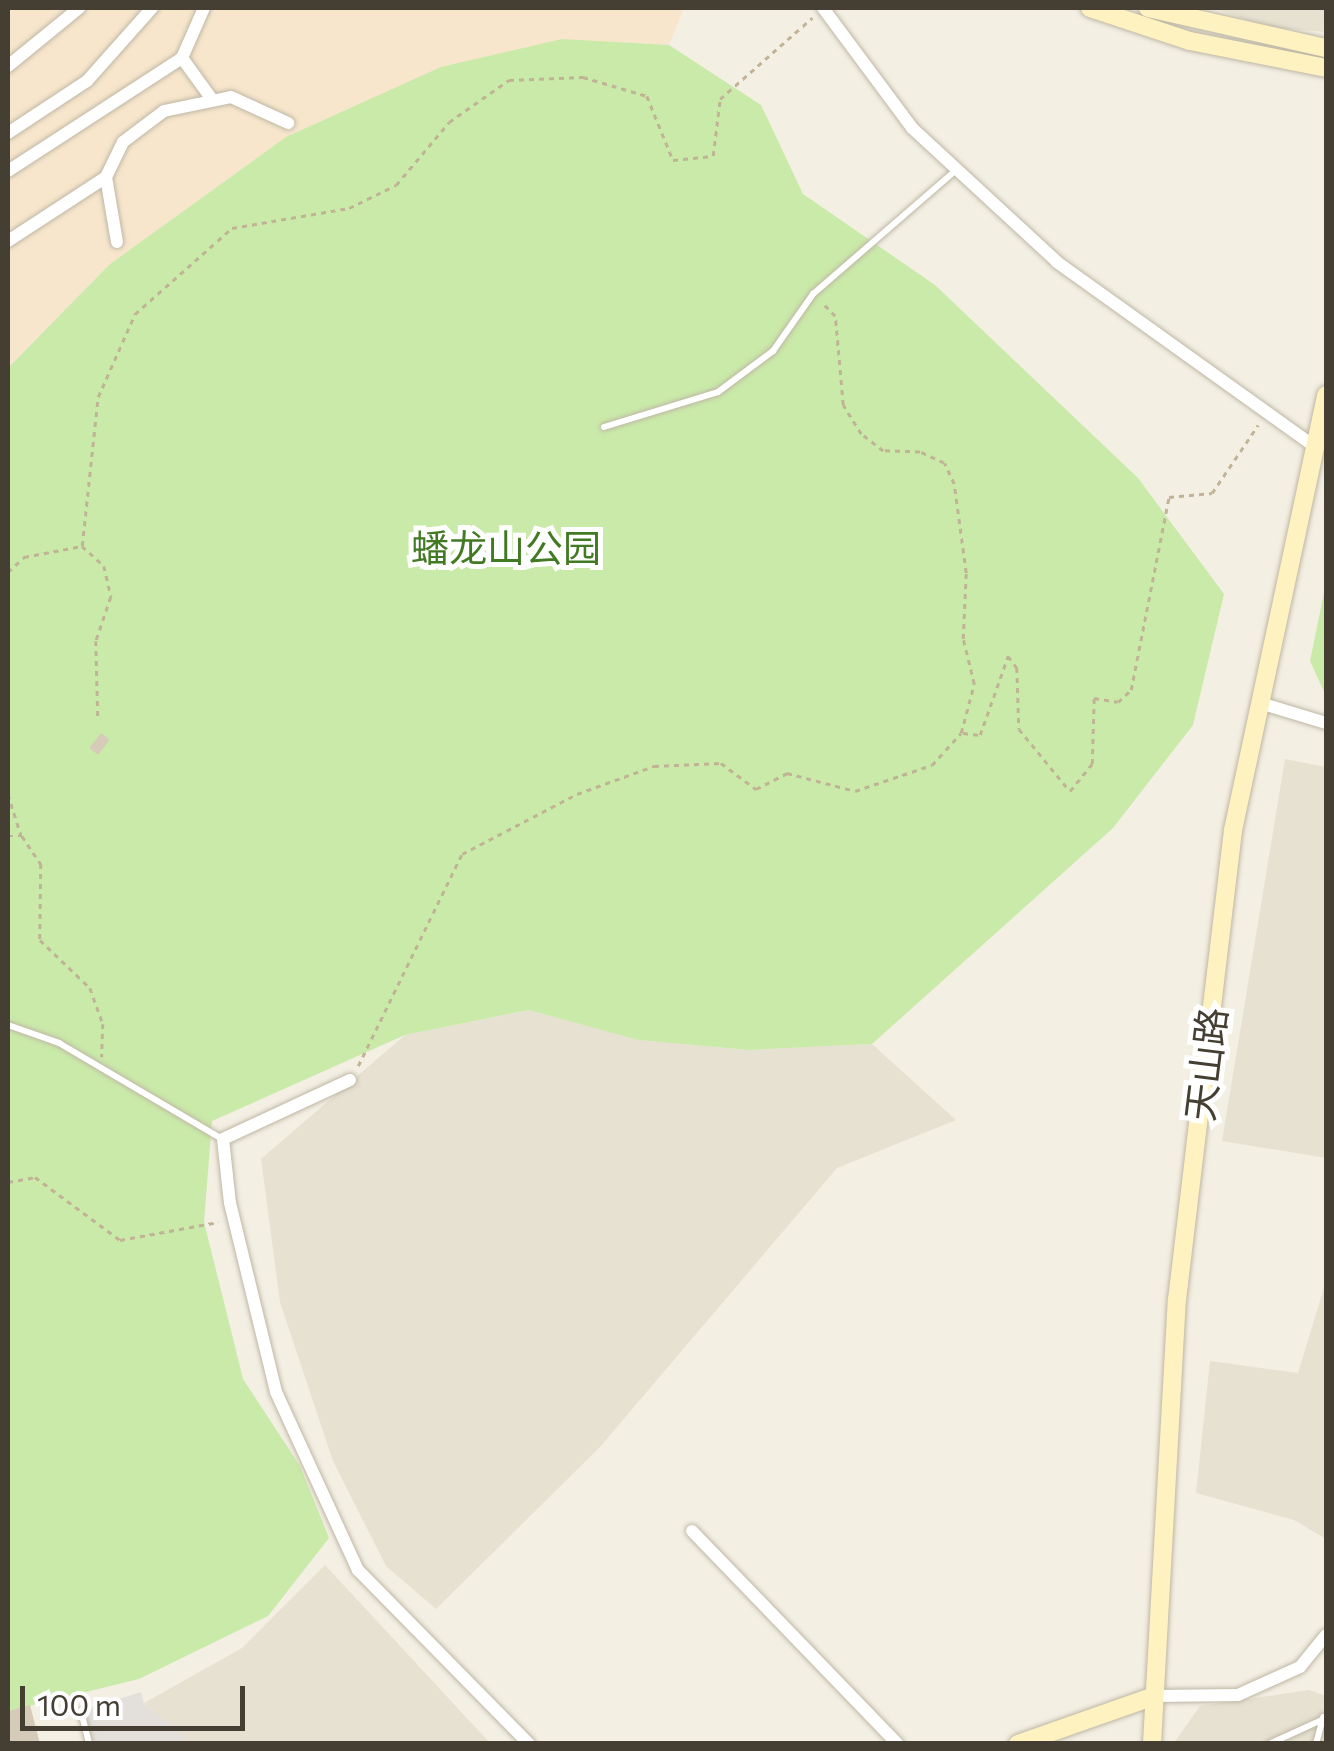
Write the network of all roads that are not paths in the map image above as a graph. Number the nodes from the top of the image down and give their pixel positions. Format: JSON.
{"nodes":[{"id":1,"x":79,"y":8,"type":"edge"},
{"id":2,"x":152,"y":8,"type":"edge"},
{"id":3,"x":204,"y":8,"type":"edge"},
{"id":4,"x":823,"y":8,"type":"edge"},
{"id":5,"x":1090,"y":8,"type":"edge"},
{"id":6,"x":1148,"y":8,"type":"edge"},
{"id":7,"x":1326,"y":48,"type":"edge"},
{"id":8,"x":182,"y":58,"type":"junction"},
{"id":9,"x":8,"y":66,"type":"edge"},
{"id":10,"x":1326,"y":68,"type":"edge"},
{"id":11,"x":210,"y":98,"type":"junction"},
{"id":12,"x":288,"y":123,"type":"dead end"},
{"id":13,"x":8,"y":133,"type":"edge"},
{"id":14,"x":957,"y":169,"type":"junction"},
{"id":15,"x":8,"y":172,"type":"edge"},
{"id":16,"x":106,"y":177,"type":"junction"},
{"id":17,"x":8,"y":241,"type":"edge"},
{"id":18,"x":116,"y":242,"type":"dead end"},
{"id":19,"x":1326,"y":394,"type":"edge"},
{"id":20,"x":604,"y":427,"type":"dead end"},
{"id":21,"x":1315,"y":446,"type":"junction"},
{"id":22,"x":1260,"y":704,"type":"junction"},
{"id":23,"x":1326,"y":723,"type":"edge"},
{"id":24,"x":8,"y":1025,"type":"edge"},
{"id":25,"x":350,"y":1080,"type":"road end"},
{"id":26,"x":223,"y":1139,"type":"junction"},
{"id":27,"x":692,"y":1530,"type":"dead end"},
{"id":28,"x":1326,"y":1635,"type":"edge"},
{"id":29,"x":1154,"y":1696,"type":"junction"},
{"id":30,"x":81,"y":1711,"type":"dead end"},
{"id":31,"x":1325,"y":1718,"type":"edge"},
{"id":32,"x":89,"y":1744,"type":"edge"},
{"id":33,"x":529,"y":1744,"type":"edge"},
{"id":34,"x":898,"y":1744,"type":"edge"},
{"id":35,"x":1018,"y":1744,"type":"edge"},
{"id":36,"x":1152,"y":1744,"type":"edge"},
{"id":37,"x":1269,"y":1744,"type":"edge"},
{"id":38,"x":1316,"y":1744,"type":"edge"}],
"edges":[{"from":1,"to":9,"type":"street"},
{"from":2,"to":13,"type":"street"},
{"from":3,"to":8,"type":"street"},
{"from":4,"to":14,"type":"street"},
{"from":5,"to":10,"type":"street"},
{"from":6,"to":7,"type":"street"},
{"from":8,"to":11,"type":"street"},
{"from":8,"to":15,"type":"street"},
{"from":11,"to":12,"type":"street"},
{"from":11,"to":16,"type":"street"},
{"from":14,"to":20,"type":"lane"},
{"from":14,"to":21,"type":"street"},
{"from":16,"to":17,"type":"street"},
{"from":16,"to":18,"type":"street"},
{"from":19,"to":21,"type":"street","name":"天山路"},
{"from":21,"to":22,"type":"street","name":"天山路"},
{"from":22,"to":23,"type":"street"},
{"from":22,"to":29,"type":"street","name":"天山路"},
{"from":24,"to":26,"type":"lane"},
{"from":25,"to":26,"type":"street"},
{"from":26,"to":33,"type":"street"},
{"from":27,"to":34,"type":"street"},
{"from":28,"to":29,"type":"street"},
{"from":29,"to":35,"type":"street"},
{"from":29,"to":36,"type":"street","name":"天山路"},
{"from":30,"to":32,"type":"lane"},
{"from":31,"to":37,"type":"lane"},
{"from":31,"to":38,"type":"lane"}]}
